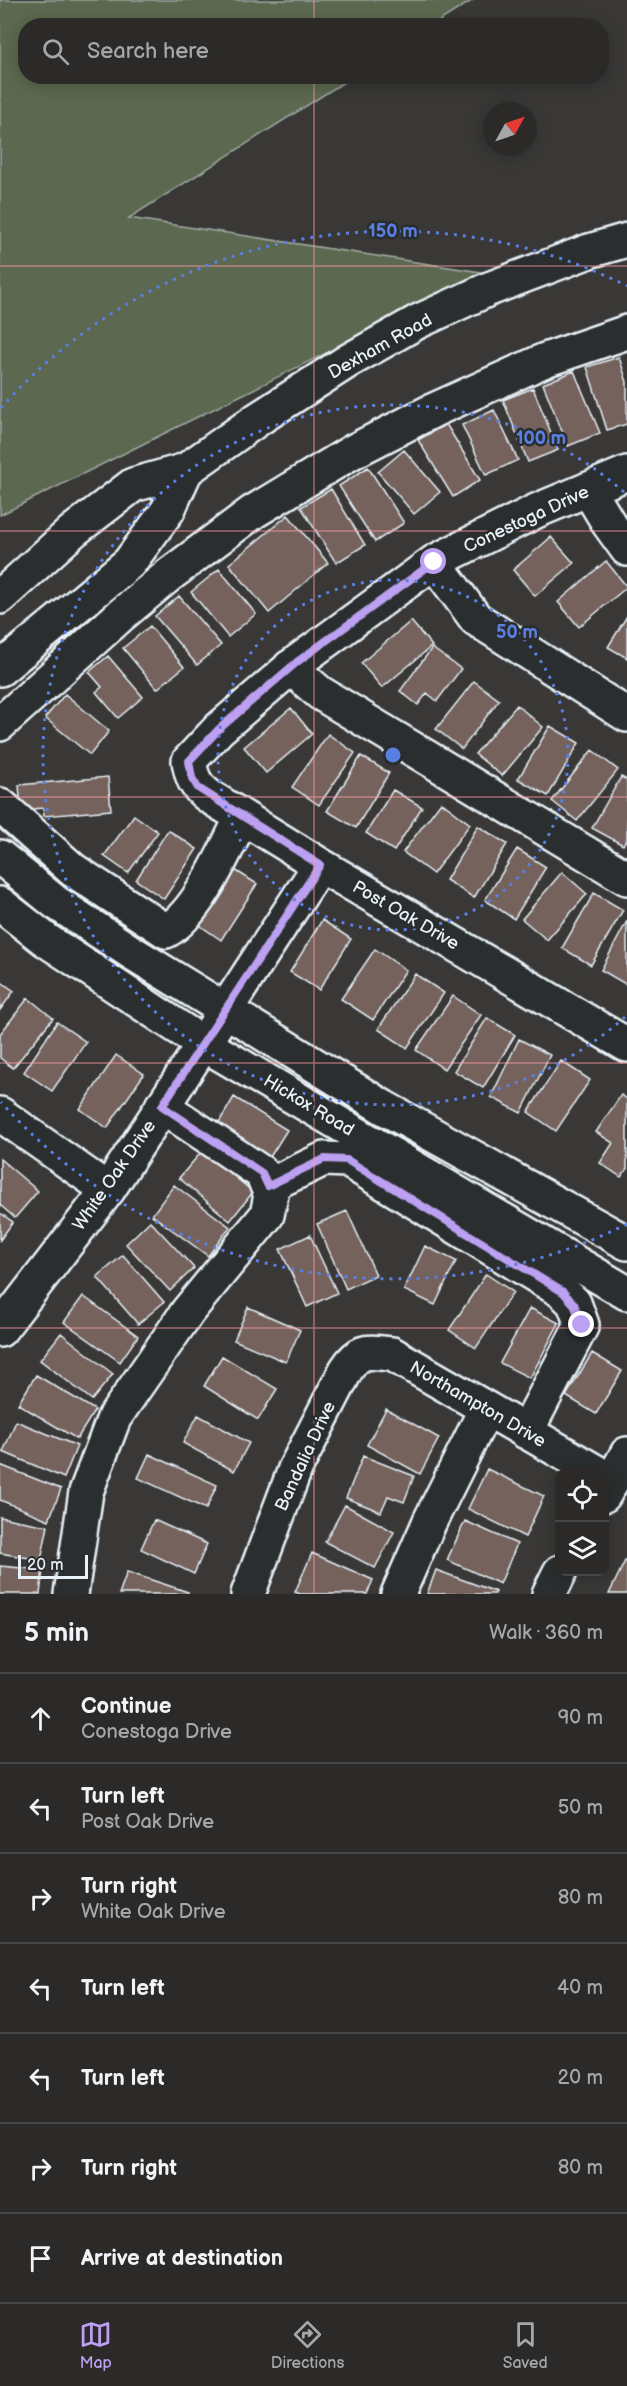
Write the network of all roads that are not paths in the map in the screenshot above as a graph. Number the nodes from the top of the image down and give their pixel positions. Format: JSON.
{"nodes":[{"id":1,"x":627,"y":240,"type":"edge"},
{"id":2,"x":627,"y":332,"type":"edge"},
{"id":3,"x":186,"y":470,"type":"junction"},
{"id":4,"x":627,"y":473,"type":"edge"},
{"id":5,"x":588,"y":489,"type":"junction"},
{"id":6,"x":627,"y":549,"type":"edge"},
{"id":7,"x":434,"y":562,"type":"junction"},
{"id":8,"x":0,"y":597,"type":"edge"},
{"id":9,"x":290,"y":667,"type":"junction"},
{"id":10,"x":0,"y":669,"type":"edge"},
{"id":11,"x":627,"y":716,"type":"edge"},
{"id":12,"x":0,"y":724,"type":"edge"},
{"id":13,"x":192,"y":778,"type":"joint"},
{"id":14,"x":0,"y":805,"type":"edge"},
{"id":15,"x":242,"y":817,"type":"junction"},
{"id":16,"x":0,"y":857,"type":"edge"},
{"id":17,"x":320,"y":865,"type":"junction"},
{"id":18,"x":627,"y":878,"type":"edge"},
{"id":19,"x":0,"y":904,"type":"edge"},
{"id":20,"x":225,"y":1009,"type":"junction"},
{"id":21,"x":626,"y":1041,"type":"edge"},
{"id":22,"x":202,"y":1042,"type":"junction"},
{"id":23,"x":162,"y":1106,"type":"junction"},
{"id":24,"x":0,"y":1114,"type":"edge"},
{"id":25,"x":268,"y":1186,"type":"junction"},
{"id":26,"x":108,"y":1190,"type":"junction"},
{"id":27,"x":627,"y":1243,"type":"edge"},
{"id":28,"x":627,"y":1293,"type":"edge"},
{"id":29,"x":0,"y":1330,"type":"edge"},
{"id":30,"x":392,"y":1354,"type":"joint"},
{"id":31,"x":486,"y":1409,"type":"junction"},
{"id":32,"x":526,"y":1432,"type":"junction"},
{"id":33,"x":612,"y":1479,"type":"edge"},
{"id":34,"x":559,"y":1576,"type":"edge"},
{"id":35,"x":70,"y":1594,"type":"edge"},
{"id":36,"x":248,"y":1594,"type":"edge"},
{"id":37,"x":398,"y":1594,"type":"edge"},
{"id":38,"x":549,"y":1594,"type":"edge"}],
"edges":[{"from":1,"to":3,"type":"street","name":"Dexham Road"},
{"from":2,"to":12,"type":"street"},
{"from":3,"to":8,"type":"street","name":"Dexham Road"},
{"from":3,"to":10,"type":"street"},
{"from":4,"to":5,"type":"street","name":"Conestoga Drive"},
{"from":5,"to":6,"type":"street"},
{"from":5,"to":7,"type":"street","name":"Conestoga Drive"},
{"from":7,"to":9,"type":"street","name":"Conestoga Drive"},
{"from":7,"to":11,"type":"street"},
{"from":9,"to":13,"type":"street","name":"Conestoga Drive"},
{"from":9,"to":18,"type":"street"},
{"from":13,"to":15,"type":"street","name":"Post Oak Drive"},
{"from":14,"to":15,"type":"street"},
{"from":15,"to":17,"type":"street","name":"Post Oak Drive"},
{"from":16,"to":20,"type":"street","name":"Hickox Road"},
{"from":17,"to":20,"type":"street","name":"White Oak Drive"},
{"from":17,"to":21,"type":"street","name":"Post Oak Drive"},
{"from":19,"to":22,"type":"street","name":"Hickox Road"},
{"from":20,"to":22,"type":"street","name":"White Oak Drive"},
{"from":20,"to":27,"type":"street","name":"Hickox Road"},
{"from":22,"to":23,"type":"street","name":"White Oak Drive"},
{"from":22,"to":28,"type":"street","name":"Hickox Road"},
{"from":23,"to":25,"type":"street"},
{"from":23,"to":26,"type":"street","name":"White Oak Drive"},
{"from":24,"to":26,"type":"street"},
{"from":25,"to":32,"type":"street"},
{"from":25,"to":35,"type":"street"},
{"from":26,"to":29,"type":"street","name":"White Oak Drive"},
{"from":30,"to":31,"type":"street","name":"Northampton Drive"},
{"from":30,"to":36,"type":"street","name":"Bandalia Drive"},
{"from":31,"to":32,"type":"street","name":"Northampton Drive"},
{"from":31,"to":37,"type":"street"},
{"from":32,"to":33,"type":"street","name":"Northampton Drive"},
{"from":34,"to":38,"type":"street"}]}
